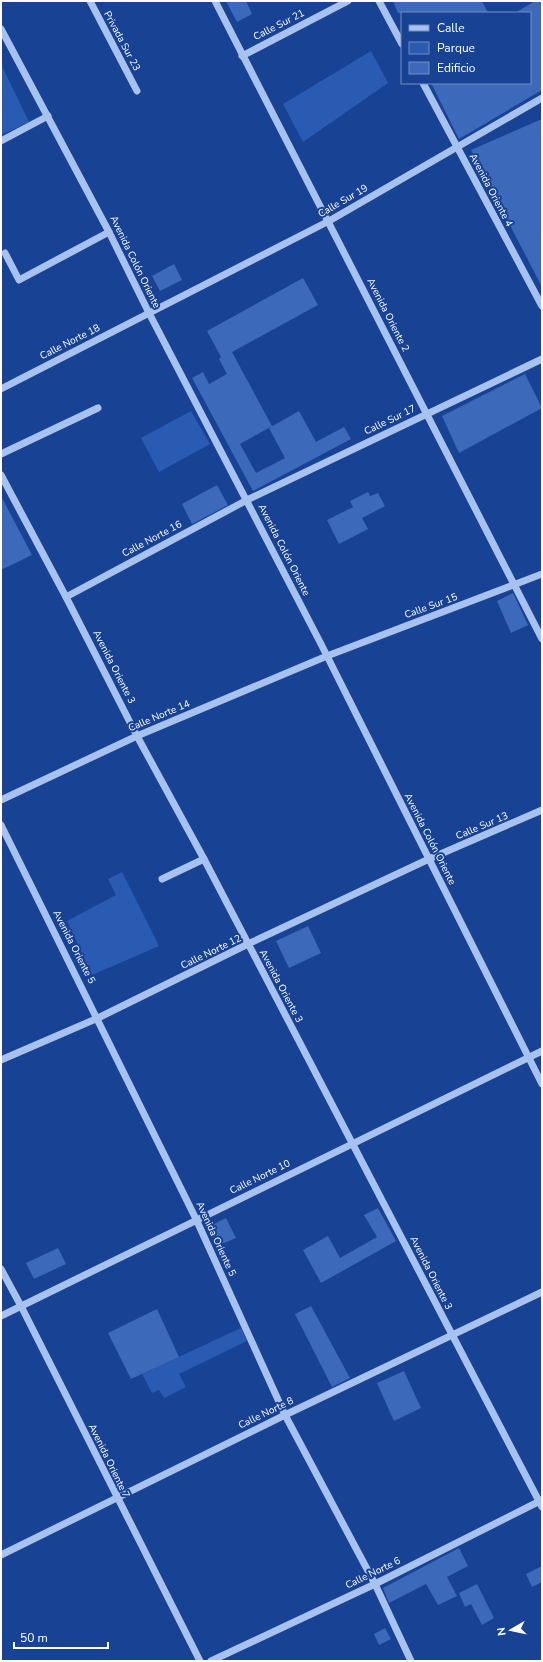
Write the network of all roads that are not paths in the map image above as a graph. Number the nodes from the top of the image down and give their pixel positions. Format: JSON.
{"nodes":[{"id":1,"x":90,"y":1,"type":"edge"},
{"id":2,"x":215,"y":1,"type":"edge"},
{"id":3,"x":348,"y":1,"type":"edge"},
{"id":4,"x":379,"y":1,"type":"edge"},
{"id":5,"x":1,"y":29,"type":"edge"},
{"id":6,"x":401,"y":42,"type":"edge"},
{"id":7,"x":242,"y":56,"type":"junction"},
{"id":8,"x":424,"y":84,"type":"edge"},
{"id":9,"x":137,"y":91,"type":"dead end"},
{"id":10,"x":542,"y":98,"type":"edge"},
{"id":11,"x":48,"y":116,"type":"junction"},
{"id":12,"x":1,"y":141,"type":"edge"},
{"id":13,"x":456,"y":147,"type":"junction"},
{"id":14,"x":329,"y":221,"type":"junction"},
{"id":15,"x":109,"y":232,"type":"junction"},
{"id":16,"x":5,"y":254,"type":"dead end"},
{"id":17,"x":542,"y":306,"type":"edge"},
{"id":18,"x":149,"y":313,"type":"junction"},
{"id":19,"x":542,"y":359,"type":"edge"},
{"id":20,"x":1,"y":389,"type":"edge"},
{"id":21,"x":98,"y":408,"type":"dead end"},
{"id":22,"x":427,"y":414,"type":"junction"},
{"id":23,"x":1,"y":454,"type":"edge"},
{"id":24,"x":1,"y":475,"type":"edge"},
{"id":25,"x":247,"y":500,"type":"junction"},
{"id":26,"x":542,"y":574,"type":"edge"},
{"id":27,"x":516,"y":585,"type":"junction"},
{"id":28,"x":66,"y":597,"type":"junction"},
{"id":29,"x":542,"y":638,"type":"edge"},
{"id":30,"x":327,"y":656,"type":"junction"},
{"id":31,"x":137,"y":736,"type":"junction"},
{"id":32,"x":1,"y":800,"type":"edge"},
{"id":33,"x":542,"y":810,"type":"edge"},
{"id":34,"x":1,"y":825,"type":"edge"},
{"id":35,"x":204,"y":859,"type":"junction"},
{"id":36,"x":429,"y":859,"type":"junction"},
{"id":37,"x":162,"y":879,"type":"dead end"},
{"id":38,"x":248,"y":944,"type":"junction"},
{"id":39,"x":98,"y":1018,"type":"junction"},
{"id":40,"x":542,"y":1051,"type":"edge"},
{"id":41,"x":529,"y":1057,"type":"junction"},
{"id":42,"x":2,"y":1058,"type":"edge"},
{"id":43,"x":542,"y":1084,"type":"edge"},
{"id":44,"x":353,"y":1144,"type":"junction"},
{"id":45,"x":196,"y":1219,"type":"junction"},
{"id":46,"x":1,"y":1269,"type":"edge"},
{"id":47,"x":542,"y":1292,"type":"edge"},
{"id":48,"x":21,"y":1306,"type":"junction"},
{"id":49,"x":1,"y":1316,"type":"edge"},
{"id":50,"x":452,"y":1335,"type":"junction"},
{"id":51,"x":285,"y":1415,"type":"junction"},
{"id":52,"x":116,"y":1497,"type":"junction"},
{"id":53,"x":541,"y":1502,"type":"edge"},
{"id":54,"x":1,"y":1555,"type":"edge"},
{"id":55,"x":374,"y":1584,"type":"junction"},
{"id":56,"x":200,"y":1661,"type":"edge"},
{"id":57,"x":210,"y":1661,"type":"edge"},
{"id":58,"x":411,"y":1661,"type":"edge"}],
"edges":[{"from":1,"to":9,"type":"street","name":"Privada Sur 23"},
{"from":2,"to":7,"type":"street","name":"Avenida Oriente 2"},
{"from":3,"to":7,"type":"street","name":"Calle Sur 21"},
{"from":4,"to":6,"type":"street"},
{"from":5,"to":11,"type":"street","name":"Avenida Colón Oriente"},
{"from":7,"to":14,"type":"street","name":"Avenida Oriente 2"},
{"from":8,"to":13,"type":"street","name":"Avenida Oriente 4"},
{"from":10,"to":13,"type":"street","name":"Calle Sur 19"},
{"from":11,"to":12,"type":"street"},
{"from":11,"to":15,"type":"street","name":"Avenida Colón Oriente"},
{"from":13,"to":14,"type":"street","name":"Calle Sur 19"},
{"from":13,"to":17,"type":"street","name":"Avenida Oriente 4"},
{"from":14,"to":18,"type":"street","name":"Calle Sur 19"},
{"from":14,"to":22,"type":"street","name":"Avenida Oriente 2"},
{"from":15,"to":16,"type":"street"},
{"from":15,"to":18,"type":"street","name":"Avenida Colón Oriente"},
{"from":18,"to":20,"type":"street","name":"Calle Norte 18"},
{"from":18,"to":25,"type":"street","name":"Avenida Colón Oriente"},
{"from":19,"to":22,"type":"street","name":"Calle Sur 17"},
{"from":21,"to":23,"type":"street"},
{"from":22,"to":25,"type":"street","name":"Calle Sur 17"},
{"from":22,"to":27,"type":"street","name":"Avenida Oriente 2"},
{"from":24,"to":28,"type":"street","name":"Avenida Oriente 3"},
{"from":25,"to":28,"type":"street","name":"Calle Norte 16"},
{"from":25,"to":30,"type":"street","name":"Avenida Colón Oriente"},
{"from":26,"to":27,"type":"street","name":"Calle Sur 15"},
{"from":27,"to":29,"type":"street","name":"Avenida Oriente 2"},
{"from":27,"to":30,"type":"street","name":"Calle Sur 15"},
{"from":28,"to":31,"type":"street","name":"Avenida Oriente 3"},
{"from":30,"to":31,"type":"street","name":"Calle Norte 14"},
{"from":30,"to":36,"type":"street","name":"Avenida Colón Oriente"},
{"from":31,"to":32,"type":"street","name":"Calle Norte 14"},
{"from":31,"to":35,"type":"street","name":"Avenida Oriente 3"},
{"from":33,"to":36,"type":"street","name":"Calle Sur 13"},
{"from":34,"to":39,"type":"street","name":"Avenida Oriente 5"},
{"from":35,"to":37,"type":"street"},
{"from":35,"to":38,"type":"street","name":"Avenida Oriente 3"},
{"from":36,"to":38,"type":"street","name":"Calle Norte 12"},
{"from":36,"to":41,"type":"street","name":"Avenida Colón Oriente"},
{"from":38,"to":39,"type":"street","name":"Calle Norte 12"},
{"from":38,"to":44,"type":"street","name":"Avenida Oriente 3"},
{"from":39,"to":42,"type":"street","name":"Calle Norte 12"},
{"from":39,"to":45,"type":"street","name":"Avenida Oriente 5"},
{"from":40,"to":41,"type":"street","name":"Calle Norte 10"},
{"from":41,"to":43,"type":"street","name":"Avenida Colón Oriente"},
{"from":41,"to":44,"type":"street","name":"Calle Norte 10"},
{"from":44,"to":45,"type":"street","name":"Calle Norte 10"},
{"from":44,"to":50,"type":"street","name":"Avenida Oriente 3"},
{"from":45,"to":48,"type":"street","name":"Calle Norte 10"},
{"from":45,"to":51,"type":"street","name":"Avenida Oriente 5"},
{"from":46,"to":48,"type":"street","name":"Avenida Oriente 7"},
{"from":47,"to":50,"type":"street","name":"Calle Norte 8"},
{"from":48,"to":49,"type":"street","name":"Calle Norte 10"},
{"from":48,"to":52,"type":"street","name":"Avenida Oriente 7"},
{"from":50,"to":51,"type":"street","name":"Calle Norte 8"},
{"from":50,"to":53,"type":"street","name":"Avenida Oriente 3"},
{"from":51,"to":52,"type":"street","name":"Calle Norte 8"},
{"from":51,"to":55,"type":"street","name":"Avenida Oriente 5"},
{"from":52,"to":54,"type":"street","name":"Calle Norte 8"},
{"from":52,"to":56,"type":"street","name":"Avenida Oriente 7"},
{"from":53,"to":55,"type":"street","name":"Calle Norte 6"},
{"from":55,"to":57,"type":"street","name":"Calle Norte 6"},
{"from":55,"to":58,"type":"street","name":"Avenida Oriente 5"}]}
